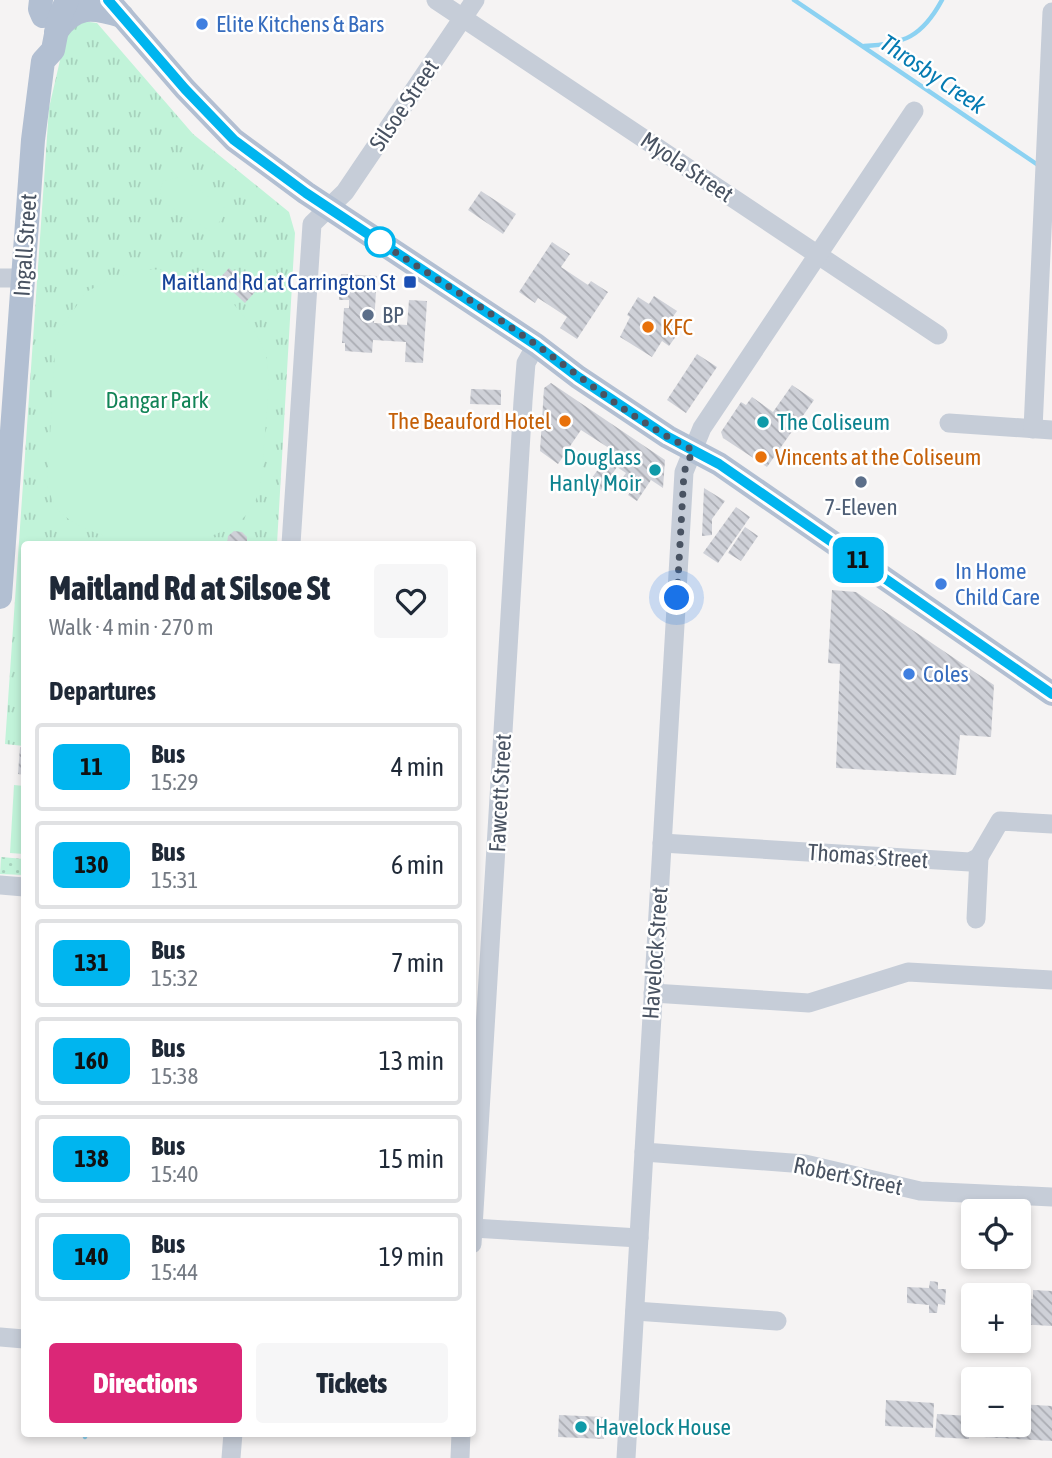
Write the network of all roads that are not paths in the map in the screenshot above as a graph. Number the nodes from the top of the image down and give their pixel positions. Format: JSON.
{"nodes":[{"id":1,"x":67,"y":0,"type":"edge"},
{"id":2,"x":436,"y":0,"type":"edge"},
{"id":3,"x":475,"y":0,"type":"edge"},
{"id":4,"x":115,"y":8,"type":"edge"},
{"id":5,"x":48,"y":12,"type":"edge"},
{"id":6,"x":1052,"y":12,"type":"edge"},
{"id":7,"x":463,"y":17,"type":"junction"},
{"id":8,"x":914,"y":111,"type":"dead end"},
{"id":9,"x":329,"y":208,"type":"junction"},
{"id":10,"x":819,"y":256,"type":"junction"},
{"id":11,"x":11,"y":278,"type":"edge"},
{"id":12,"x":938,"y":335,"type":"dead end"},
{"id":13,"x":536,"y":345,"type":"junction"},
{"id":14,"x":950,"y":423,"type":"dead end"},
{"id":15,"x":1042,"y":430,"type":"edge"},
{"id":16,"x":693,"y":450,"type":"junction"},
{"id":17,"x":291,"y":541,"type":"edge"},
{"id":18,"x":0,"y":597,"type":"edge"},
{"id":19,"x":1052,"y":694,"type":"edge"},
{"id":20,"x":1052,"y":824,"type":"edge"},
{"id":21,"x":662,"y":843,"type":"junction"},
{"id":22,"x":979,"y":857,"type":"junction"},
{"id":23,"x":0,"y":885,"type":"edge"},
{"id":24,"x":21,"y":887,"type":"edge"},
{"id":25,"x":976,"y":919,"type":"dead end"},
{"id":26,"x":1052,"y":980,"type":"edge"},
{"id":27,"x":653,"y":993,"type":"junction"},
{"id":28,"x":644,"y":1152,"type":"junction"},
{"id":29,"x":476,"y":1170,"type":"edge"},
{"id":30,"x":1052,"y":1197,"type":"edge"},
{"id":31,"x":476,"y":1219,"type":"edge"},
{"id":32,"x":639,"y":1238,"type":"junction"},
{"id":33,"x":635,"y":1311,"type":"junction"},
{"id":34,"x":777,"y":1321,"type":"dead end"},
{"id":35,"x":0,"y":1337,"type":"edge"},
{"id":36,"x":21,"y":1339,"type":"edge"},
{"id":37,"x":233,"y":1437,"type":"edge"},
{"id":38,"x":461,"y":1437,"type":"edge"},
{"id":39,"x":231,"y":1458,"type":"edge"},
{"id":40,"x":460,"y":1458,"type":"edge"},
{"id":41,"x":626,"y":1458,"type":"edge"}],
"edges":[{"from":1,"to":5,"type":"main road","name":"Ingall Street"},
{"from":2,"to":7,"type":"street","name":"Myola Street"},
{"from":3,"to":7,"type":"street","name":"Silsoe Street"},
{"from":4,"to":5,"type":"main road"},
{"from":4,"to":9,"type":"main road"},
{"from":5,"to":11,"type":"main road","name":"Ingall Street"},
{"from":6,"to":15,"type":"street"},
{"from":7,"to":9,"type":"street","name":"Silsoe Street"},
{"from":7,"to":10,"type":"street","name":"Myola Street"},
{"from":8,"to":10,"type":"street","name":"Havelock Street"},
{"from":9,"to":13,"type":"main road"},
{"from":9,"to":17,"type":"street","name":"Silsoe Street"},
{"from":10,"to":12,"type":"street","name":"Myola Street"},
{"from":10,"to":16,"type":"street","name":"Havelock Street"},
{"from":11,"to":18,"type":"main road","name":"Ingall Street"},
{"from":13,"to":16,"type":"main road"},
{"from":13,"to":29,"type":"street","name":"Fawcett Street"},
{"from":14,"to":15,"type":"street"},
{"from":16,"to":19,"type":"main road"},
{"from":16,"to":21,"type":"street","name":"Havelock Street"},
{"from":20,"to":22,"type":"street"},
{"from":21,"to":22,"type":"street","name":"Thomas Street"},
{"from":21,"to":27,"type":"street","name":"Havelock Street"},
{"from":22,"to":25,"type":"street"},
{"from":23,"to":24,"type":"street"},
{"from":26,"to":27,"type":"street"},
{"from":27,"to":28,"type":"street","name":"Havelock Street"},
{"from":28,"to":30,"type":"street","name":"Robert Street"},
{"from":28,"to":32,"type":"street","name":"Havelock Street"},
{"from":31,"to":32,"type":"street"},
{"from":32,"to":33,"type":"street","name":"Havelock Street"},
{"from":33,"to":34,"type":"street"},
{"from":33,"to":41,"type":"street","name":"Havelock Street"},
{"from":35,"to":36,"type":"street"},
{"from":37,"to":39,"type":"street"},
{"from":38,"to":40,"type":"street"}]}
